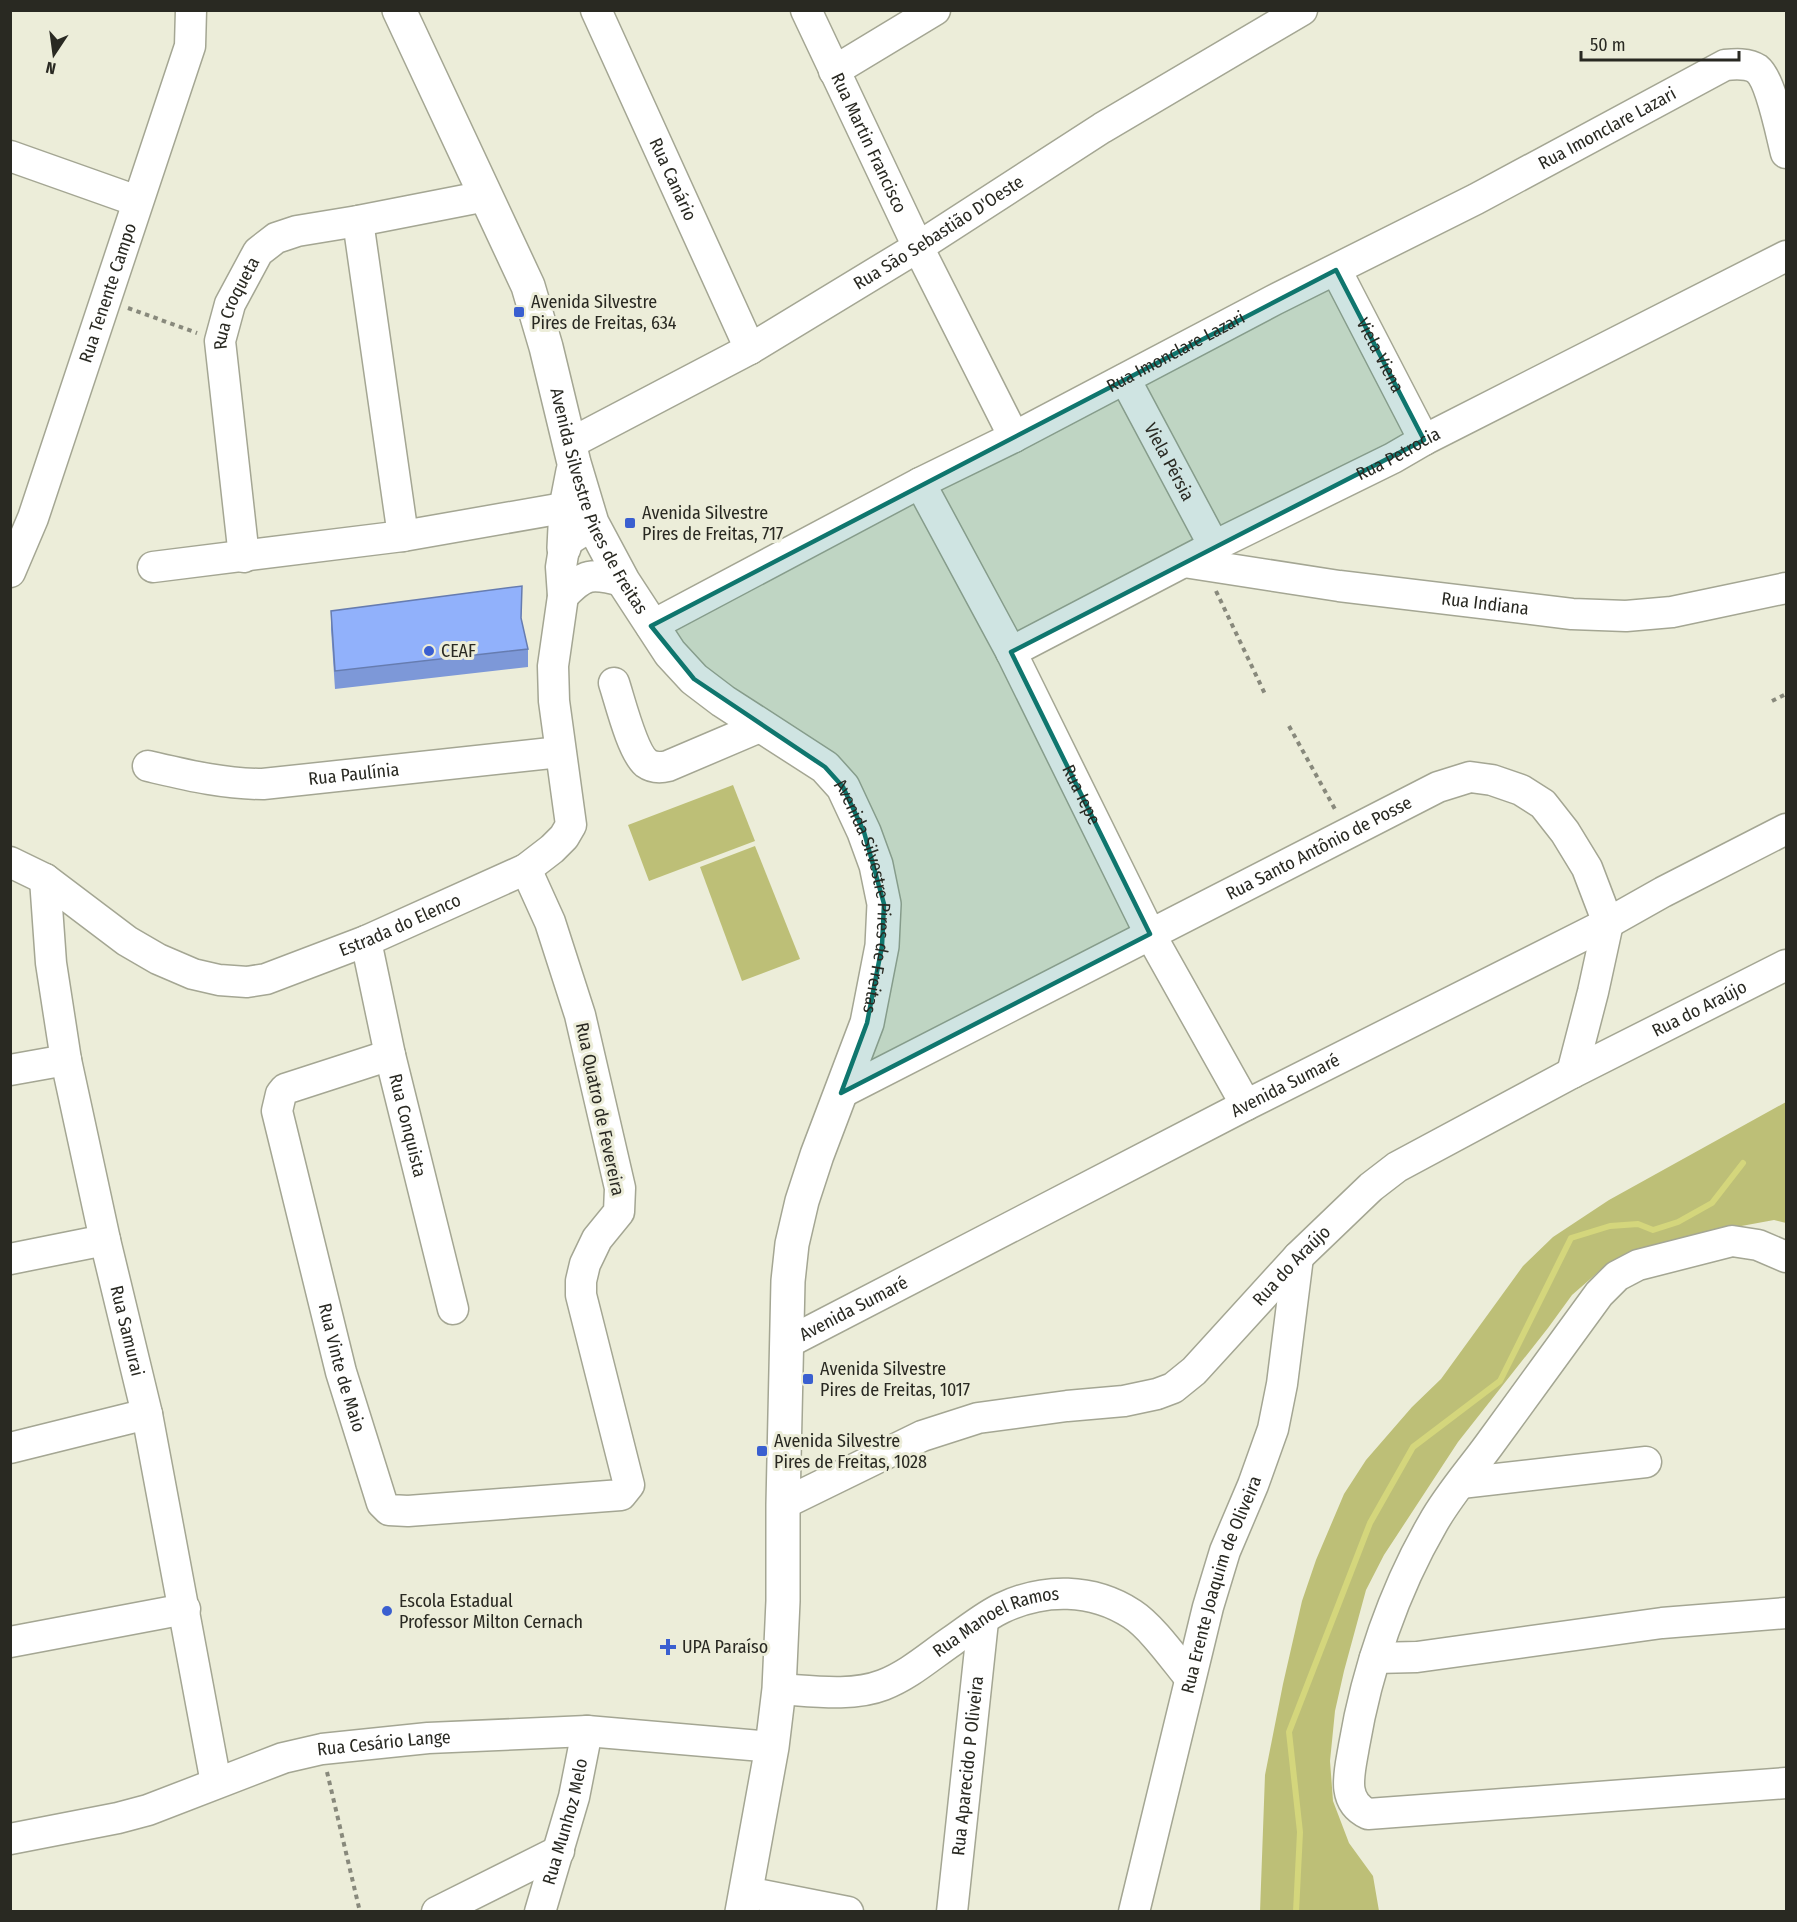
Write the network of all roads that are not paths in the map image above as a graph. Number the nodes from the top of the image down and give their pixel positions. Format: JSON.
{"nodes":[{"id":1,"x":192,"y":10,"type":"edge"},
{"id":2,"x":399,"y":10,"type":"edge"},
{"id":3,"x":596,"y":10,"type":"edge"},
{"id":4,"x":806,"y":10,"type":"edge"},
{"id":5,"x":936,"y":10,"type":"edge"},
{"id":6,"x":1302,"y":10,"type":"edge"},
{"id":7,"x":834,"y":71,"type":"junction"},
{"id":8,"x":1786,"y":153,"type":"edge"},
{"id":9,"x":10,"y":156,"type":"edge"},
{"id":10,"x":486,"y":196,"type":"junction"},
{"id":11,"x":137,"y":201,"type":"junction"},
{"id":12,"x":358,"y":221,"type":"junction"},
{"id":13,"x":918,"y":247,"type":"junction"},
{"id":14,"x":1786,"y":256,"type":"edge"},
{"id":15,"x":1336,"y":270,"type":"junction"},
{"id":16,"x":750,"y":349,"type":"junction"},
{"id":17,"x":1125,"y":379,"type":"junction"},
{"id":18,"x":1014,"y":437,"type":"junction"},
{"id":19,"x":1424,"y":441,"type":"junction"},
{"id":20,"x":572,"y":454,"type":"junction"},
{"id":21,"x":920,"y":483,"type":"junction"},
{"id":22,"x":582,"y":514,"type":"junction"},
{"id":23,"x":403,"y":536,"type":"junction"},
{"id":24,"x":564,"y":548,"type":"joint"},
{"id":25,"x":244,"y":557,"type":"junction"},
{"id":26,"x":1201,"y":558,"type":"junction"},
{"id":27,"x":153,"y":567,"type":"dead end"},
{"id":28,"x":10,"y":572,"type":"edge"},
{"id":29,"x":623,"y":581,"type":"junction"},
{"id":30,"x":1786,"y":588,"type":"edge"},
{"id":31,"x":563,"y":596,"type":"junction"},
{"id":32,"x":651,"y":626,"type":"junction"},
{"id":33,"x":1011,"y":652,"type":"junction"},
{"id":34,"x":614,"y":683,"type":"dead end"},
{"id":35,"x":762,"y":726,"type":"junction"},
{"id":36,"x":560,"y":752,"type":"junction"},
{"id":37,"x":148,"y":766,"type":"dead end"},
{"id":38,"x":1786,"y":829,"type":"edge"},
{"id":39,"x":10,"y":861,"type":"edge"},
{"id":40,"x":526,"y":869,"type":"junction"},
{"id":41,"x":45,"y":879,"type":"junction"},
{"id":42,"x":1608,"y":923,"type":"junction"},
{"id":43,"x":1150,"y":934,"type":"junction"},
{"id":44,"x":366,"y":941,"type":"junction"},
{"id":45,"x":1786,"y":965,"type":"edge"},
{"id":46,"x":390,"y":1055,"type":"junction"},
{"id":47,"x":66,"y":1060,"type":"junction"},
{"id":48,"x":10,"y":1070,"type":"edge"},
{"id":49,"x":1572,"y":1073,"type":"junction"},
{"id":50,"x":841,"y":1093,"type":"junction"},
{"id":51,"x":1246,"y":1105,"type":"junction"},
{"id":52,"x":105,"y":1240,"type":"junction"},
{"id":53,"x":1782,"y":1249,"type":"edge"},
{"id":54,"x":1298,"y":1257,"type":"junction"},
{"id":55,"x":10,"y":1259,"type":"edge"},
{"id":56,"x":453,"y":1309,"type":"dead end"},
{"id":57,"x":787,"y":1343,"type":"junction"},
{"id":58,"x":147,"y":1414,"type":"junction"},
{"id":59,"x":10,"y":1448,"type":"edge"},
{"id":60,"x":1646,"y":1462,"type":"dead end"},
{"id":61,"x":1461,"y":1483,"type":"junction"},
{"id":62,"x":629,"y":1485,"type":"joint"},
{"id":63,"x":783,"y":1504,"type":"junction"},
{"id":64,"x":185,"y":1609,"type":"junction"},
{"id":65,"x":1786,"y":1613,"type":"edge"},
{"id":66,"x":983,"y":1621,"type":"junction"},
{"id":67,"x":10,"y":1642,"type":"edge"},
{"id":68,"x":1375,"y":1658,"type":"junction"},
{"id":69,"x":1190,"y":1678,"type":"junction"},
{"id":70,"x":779,"y":1689,"type":"junction"},
{"id":71,"x":587,"y":1731,"type":"junction"},
{"id":72,"x":772,"y":1747,"type":"junction"},
{"id":73,"x":216,"y":1783,"type":"junction"},
{"id":74,"x":1786,"y":1783,"type":"edge"},
{"id":75,"x":10,"y":1839,"type":"edge"},
{"id":76,"x":559,"y":1851,"type":"junction"},
{"id":77,"x":744,"y":1902,"type":"edge"},
{"id":78,"x":437,"y":1911,"type":"edge"},
{"id":79,"x":540,"y":1911,"type":"edge"},
{"id":80,"x":848,"y":1911,"type":"edge"},
{"id":81,"x":952,"y":1911,"type":"edge"},
{"id":82,"x":1134,"y":1911,"type":"edge"}],
"edges":[{"from":1,"to":11,"type":"street","name":"Rua Tenente Campo"},
{"from":2,"to":10,"type":"main road","name":"Avenida Silvestre Pires de Freitas"},
{"from":3,"to":16,"type":"street","name":"Rua Canário"},
{"from":4,"to":7,"type":"street","name":"Rua Martin Francisco"},
{"from":5,"to":7,"type":"street"},
{"from":6,"to":13,"type":"street","name":"Rua São Sebastião D'Oeste"},
{"from":7,"to":13,"type":"street","name":"Rua Martin Francisco"},
{"from":8,"to":15,"type":"street","name":"Rua Imonclare Lazari"},
{"from":9,"to":11,"type":"street"},
{"from":10,"to":12,"type":"street","name":"Rua Croqueta"},
{"from":10,"to":20,"type":"main road","name":"Avenida Silvestre Pires de Freitas"},
{"from":11,"to":28,"type":"street","name":"Rua Tenente Campo"},
{"from":12,"to":23,"type":"street"},
{"from":12,"to":25,"type":"street","name":"Rua Croqueta"},
{"from":13,"to":16,"type":"street","name":"Rua São Sebastião D'Oeste"},
{"from":13,"to":18,"type":"street","name":"Rua Martin Francisco"},
{"from":14,"to":19,"type":"street","name":"Rua Petrocia"},
{"from":15,"to":17,"type":"street","name":"Rua Imonclare Lazari"},
{"from":15,"to":19,"type":"street","name":"Viela Viena"},
{"from":16,"to":20,"type":"street","name":"Rua São Sebastião D'Oeste"},
{"from":17,"to":18,"type":"street","name":"Rua Imonclare Lazari"},
{"from":17,"to":26,"type":"street","name":"Viela Pérsia"},
{"from":18,"to":21,"type":"street","name":"Rua Imonclare Lazari"},
{"from":19,"to":26,"type":"street","name":"Rua Petrocia"},
{"from":20,"to":22,"type":"main road"},
{"from":21,"to":32,"type":"street","name":"Rua Imonclare Lazari"},
{"from":21,"to":33,"type":"street","name":"Rua Iepe"},
{"from":22,"to":23,"type":"street"},
{"from":22,"to":24,"type":"main road"},
{"from":22,"to":29,"type":"main road","name":"Avenida Silvestre Pires de Freitas"},
{"from":23,"to":25,"type":"street"},
{"from":24,"to":31,"type":"street","name":"Estrada do Elenco"},
{"from":25,"to":27,"type":"street"},
{"from":26,"to":30,"type":"street","name":"Rua Indiana"},
{"from":26,"to":33,"type":"street","name":"Rua Petrocia"},
{"from":29,"to":31,"type":"street"},
{"from":29,"to":32,"type":"main road","name":"Avenida Silvestre Pires de Freitas"},
{"from":31,"to":36,"type":"street","name":"Estrada do Elenco"},
{"from":32,"to":35,"type":"main road","name":"Avenida Silvestre Pires de Freitas"},
{"from":33,"to":43,"type":"street","name":"Rua Iepe"},
{"from":34,"to":35,"type":"street"},
{"from":35,"to":50,"type":"main road","name":"Avenida Silvestre Pires de Freitas"},
{"from":36,"to":37,"type":"street","name":"Rua Paulínia"},
{"from":36,"to":40,"type":"street","name":"Estrada do Elenco"},
{"from":38,"to":42,"type":"street","name":"Avenida Sumaré"},
{"from":39,"to":41,"type":"street","name":"Estrada do Elenco"},
{"from":40,"to":44,"type":"street","name":"Estrada do Elenco"},
{"from":40,"to":62,"type":"street","name":"Rua Quatro de Fevereira"},
{"from":41,"to":44,"type":"street","name":"Estrada do Elenco"},
{"from":41,"to":47,"type":"street","name":"Rua Samurai"},
{"from":42,"to":43,"type":"street","name":"Rua Santo Antônio de Posse"},
{"from":42,"to":49,"type":"street"},
{"from":42,"to":51,"type":"street","name":"Avenida Sumaré"},
{"from":43,"to":50,"type":"street","name":"Rua Santo Antônio de Posse"},
{"from":43,"to":51,"type":"street","name":"Rua Iepe"},
{"from":44,"to":46,"type":"street","name":"Rua Conquista"},
{"from":45,"to":49,"type":"street","name":"Rua do Araújo"},
{"from":46,"to":56,"type":"street","name":"Rua Conquista"},
{"from":46,"to":62,"type":"street","name":"Rua Vinte de Maio"},
{"from":47,"to":48,"type":"street"},
{"from":47,"to":52,"type":"street","name":"Rua Samurai"},
{"from":49,"to":54,"type":"street","name":"Rua do Araújo"},
{"from":50,"to":57,"type":"main road","name":"Avenida Silvestre Pires de Freitas"},
{"from":51,"to":57,"type":"street","name":"Avenida Sumaré"},
{"from":52,"to":55,"type":"street"},
{"from":52,"to":58,"type":"street","name":"Rua Samurai"},
{"from":53,"to":61,"type":"street"},
{"from":54,"to":63,"type":"street","name":"Rua do Araújo"},
{"from":54,"to":69,"type":"street","name":"Rua Erente Joaquim de Oliveira"},
{"from":57,"to":63,"type":"main road","name":"Avenida Silvestre Pires de Freitas"},
{"from":58,"to":59,"type":"street"},
{"from":58,"to":64,"type":"street","name":"Rua Samurai"},
{"from":60,"to":61,"type":"street"},
{"from":61,"to":68,"type":"street"},
{"from":63,"to":70,"type":"main road","name":"Avenida Silvestre Pires de Freitas"},
{"from":64,"to":67,"type":"street"},
{"from":64,"to":73,"type":"street","name":"Rua Samurai"},
{"from":65,"to":68,"type":"street"},
{"from":66,"to":69,"type":"street","name":"Rua Manoel Ramos"},
{"from":66,"to":70,"type":"street","name":"Rua Manoel Ramos"},
{"from":66,"to":81,"type":"street","name":"Rua Aparecido P Oliveira"},
{"from":68,"to":74,"type":"street"},
{"from":69,"to":82,"type":"street","name":"Rua Erente Joaquim de Oliveira"},
{"from":70,"to":72,"type":"main road","name":"Avenida Silvestre Pires de Freitas"},
{"from":71,"to":72,"type":"street","name":"Rua Cesário Lange"},
{"from":71,"to":73,"type":"street","name":"Rua Cesário Lange"},
{"from":71,"to":76,"type":"street","name":"Rua Munhoz Melo"},
{"from":72,"to":77,"type":"main road","name":"Avenida Silvestre Pires de Freitas"},
{"from":73,"to":75,"type":"street","name":"Rua Cesário Lange"},
{"from":76,"to":78,"type":"street"},
{"from":76,"to":79,"type":"street","name":"Rua Munhoz Melo"},
{"from":77,"to":80,"type":"street"}]}
